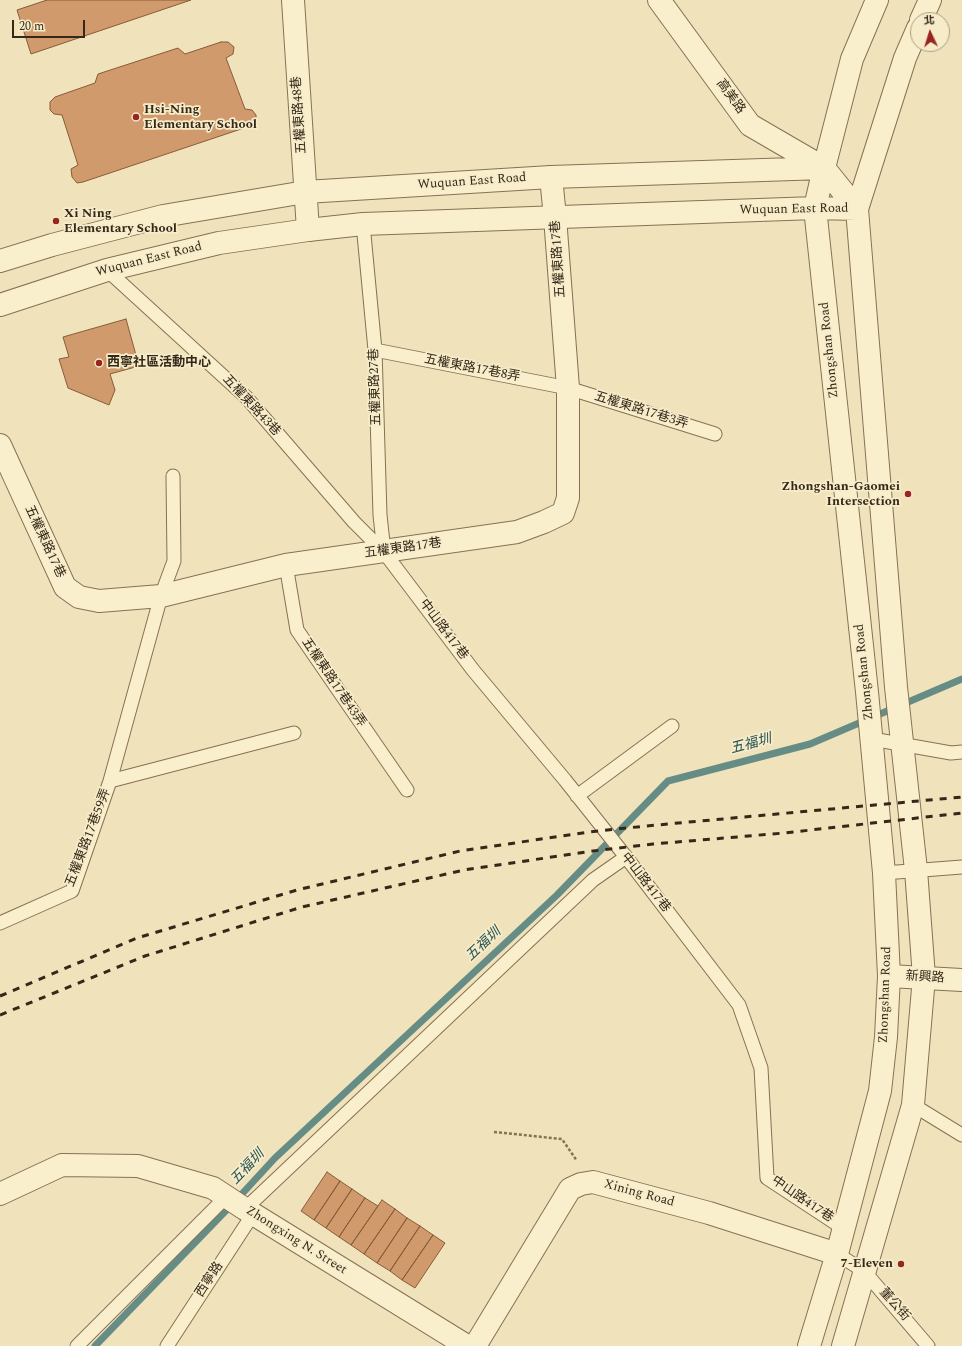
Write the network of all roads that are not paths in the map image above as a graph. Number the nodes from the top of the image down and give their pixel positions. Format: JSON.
{"nodes":[{"id":1,"x":293,"y":0,"type":"edge"},
{"id":2,"x":659,"y":0,"type":"edge"},
{"id":3,"x":877,"y":0,"type":"edge"},
{"id":4,"x":930,"y":0,"type":"edge"},
{"id":5,"x":925,"y":12,"type":"edge"},
{"id":6,"x":910,"y":46,"type":"edge"},
{"id":7,"x":824,"y":168,"type":"junction"},
{"id":8,"x":551,"y":177,"type":"junction"},
{"id":9,"x":305,"y":192,"type":"junction"},
{"id":10,"x":815,"y":208,"type":"junction"},
{"id":11,"x":857,"y":209,"type":"junction"},
{"id":12,"x":555,"y":217,"type":"junction"},
{"id":13,"x":362,"y":224,"type":"junction"},
{"id":14,"x":308,"y":230,"type":"junction"},
{"id":15,"x":1,"y":259,"type":"edge"},
{"id":16,"x":107,"y":270,"type":"junction"},
{"id":17,"x":0,"y":305,"type":"edge"},
{"id":18,"x":376,"y":350,"type":"junction"},
{"id":19,"x":568,"y":388,"type":"junction"},
{"id":20,"x":715,"y":434,"type":"dead end"},
{"id":21,"x":0,"y":445,"type":"edge"},
{"id":22,"x":173,"y":476,"type":"dead end"},
{"id":23,"x":384,"y":552,"type":"junction"},
{"id":24,"x":286,"y":564,"type":"junction"},
{"id":25,"x":161,"y":596,"type":"junction"},
{"id":26,"x":672,"y":726,"type":"dead end"},
{"id":27,"x":294,"y":733,"type":"dead end"},
{"id":28,"x":872,"y":739,"type":"junction"},
{"id":29,"x":902,"y":745,"type":"junction"},
{"id":30,"x":958,"y":751,"type":"edge"},
{"id":31,"x":110,"y":781,"type":"junction"},
{"id":32,"x":407,"y":790,"type":"dead end"},
{"id":33,"x":576,"y":796,"type":"junction"},
{"id":34,"x":626,"y":857,"type":"junction"},
{"id":35,"x":962,"y":867,"type":"edge"},
{"id":36,"x":916,"y":870,"type":"junction"},
{"id":37,"x":884,"y":873,"type":"junction"},
{"id":38,"x":0,"y":923,"type":"edge"},
{"id":39,"x":889,"y":976,"type":"junction"},
{"id":40,"x":924,"y":977,"type":"junction"},
{"id":41,"x":962,"y":980,"type":"edge"},
{"id":42,"x":913,"y":1105,"type":"junction"},
{"id":43,"x":962,"y":1135,"type":"edge"},
{"id":44,"x":0,"y":1194,"type":"edge"},
{"id":45,"x":226,"y":1197,"type":"junction"},
{"id":46,"x":249,"y":1212,"type":"junction"},
{"id":47,"x":843,"y":1228,"type":"junction"},
{"id":48,"x":837,"y":1254,"type":"junction"},
{"id":49,"x":864,"y":1271,"type":"junction"},
{"id":50,"x":77,"y":1346,"type":"edge"},
{"id":51,"x":167,"y":1346,"type":"edge"},
{"id":52,"x":467,"y":1346,"type":"edge"},
{"id":53,"x":475,"y":1346,"type":"edge"},
{"id":54,"x":809,"y":1346,"type":"edge"},
{"id":55,"x":843,"y":1346,"type":"edge"},
{"id":56,"x":928,"y":1346,"type":"edge"}],
"edges":[{"from":1,"to":9,"type":"street","name":"五權東路48巷"},
{"from":2,"to":7,"type":"street","name":"高美路"},
{"from":3,"to":7,"type":"street","name":"Zhongshan Road"},
{"from":4,"to":5,"type":"street"},
{"from":6,"to":11,"type":"street"},
{"from":7,"to":8,"type":"street","name":"Wuquan East Road"},
{"from":7,"to":10,"type":"street","name":"Zhongshan Road"},
{"from":7,"to":11,"type":"street","name":"Wuquan East Road"},
{"from":8,"to":9,"type":"street","name":"Wuquan East Road"},
{"from":8,"to":12,"type":"street","name":"五權東路17巷"},
{"from":9,"to":14,"type":"street","name":"五權東路48巷"},
{"from":9,"to":15,"type":"street","name":"Wuquan East Road"},
{"from":10,"to":11,"type":"street","name":"Wuquan East Road"},
{"from":10,"to":12,"type":"street","name":"Wuquan East Road"},
{"from":10,"to":28,"type":"street","name":"Zhongshan Road"},
{"from":11,"to":29,"type":"street"},
{"from":12,"to":13,"type":"street","name":"Wuquan East Road"},
{"from":12,"to":19,"type":"street","name":"五權東路17巷"},
{"from":13,"to":14,"type":"street","name":"Wuquan East Road"},
{"from":13,"to":18,"type":"lane","name":"五權東路27巷"},
{"from":14,"to":16,"type":"street","name":"Wuquan East Road"},
{"from":16,"to":17,"type":"street","name":"Wuquan East Road"},
{"from":16,"to":23,"type":"lane","name":"五權東路43巷"},
{"from":18,"to":19,"type":"lane","name":"五權東路17巷8弄"},
{"from":18,"to":23,"type":"lane","name":"五權東路27巷"},
{"from":19,"to":20,"type":"lane","name":"五權東路17巷3弄"},
{"from":19,"to":23,"type":"street","name":"五權東路17巷"},
{"from":21,"to":25,"type":"street","name":"五權東路17巷"},
{"from":22,"to":25,"type":"lane","name":"五權東路17巷59弄"},
{"from":23,"to":24,"type":"street","name":"五權東路17巷"},
{"from":23,"to":33,"type":"lane","name":"中山路417巷"},
{"from":24,"to":25,"type":"street","name":"五權東路17巷"},
{"from":24,"to":32,"type":"lane","name":"五權東路17巷43弄"},
{"from":25,"to":31,"type":"lane","name":"五權東路17巷59弄"},
{"from":26,"to":33,"type":"lane"},
{"from":27,"to":31,"type":"lane","name":"五權東路17巷59弄"},
{"from":28,"to":29,"type":"lane"},
{"from":28,"to":37,"type":"street","name":"Zhongshan Road"},
{"from":29,"to":30,"type":"lane"},
{"from":29,"to":36,"type":"street"},
{"from":31,"to":38,"type":"lane","name":"五權東路17巷59弄"},
{"from":33,"to":34,"type":"lane","name":"中山路417巷"},
{"from":34,"to":46,"type":"lane","name":"西寧路"},
{"from":34,"to":47,"type":"lane","name":"中山路417巷"},
{"from":35,"to":36,"type":"lane"},
{"from":36,"to":37,"type":"lane"},
{"from":36,"to":40,"type":"street"},
{"from":37,"to":39,"type":"street","name":"Zhongshan Road"},
{"from":39,"to":40,"type":"street","name":"新興路"},
{"from":39,"to":47,"type":"street","name":"Zhongshan Road"},
{"from":40,"to":41,"type":"street","name":"新興路"},
{"from":40,"to":42,"type":"street"},
{"from":42,"to":43,"type":"lane"},
{"from":42,"to":49,"type":"street"},
{"from":44,"to":45,"type":"street","name":"Zhongxing N. Street"},
{"from":45,"to":46,"type":"street","name":"Zhongxing N. Street"},
{"from":45,"to":50,"type":"lane"},
{"from":46,"to":51,"type":"lane","name":"西寧路"},
{"from":46,"to":52,"type":"street","name":"Zhongxing N. Street"},
{"from":47,"to":48,"type":"street","name":"Zhongshan Road"},
{"from":48,"to":49,"type":"lane","name":"董公街"},
{"from":48,"to":53,"type":"street","name":"Xining Road"},
{"from":48,"to":54,"type":"street","name":"Zhongshan Road"},
{"from":49,"to":55,"type":"street"},
{"from":49,"to":56,"type":"lane","name":"董公街"}]}
